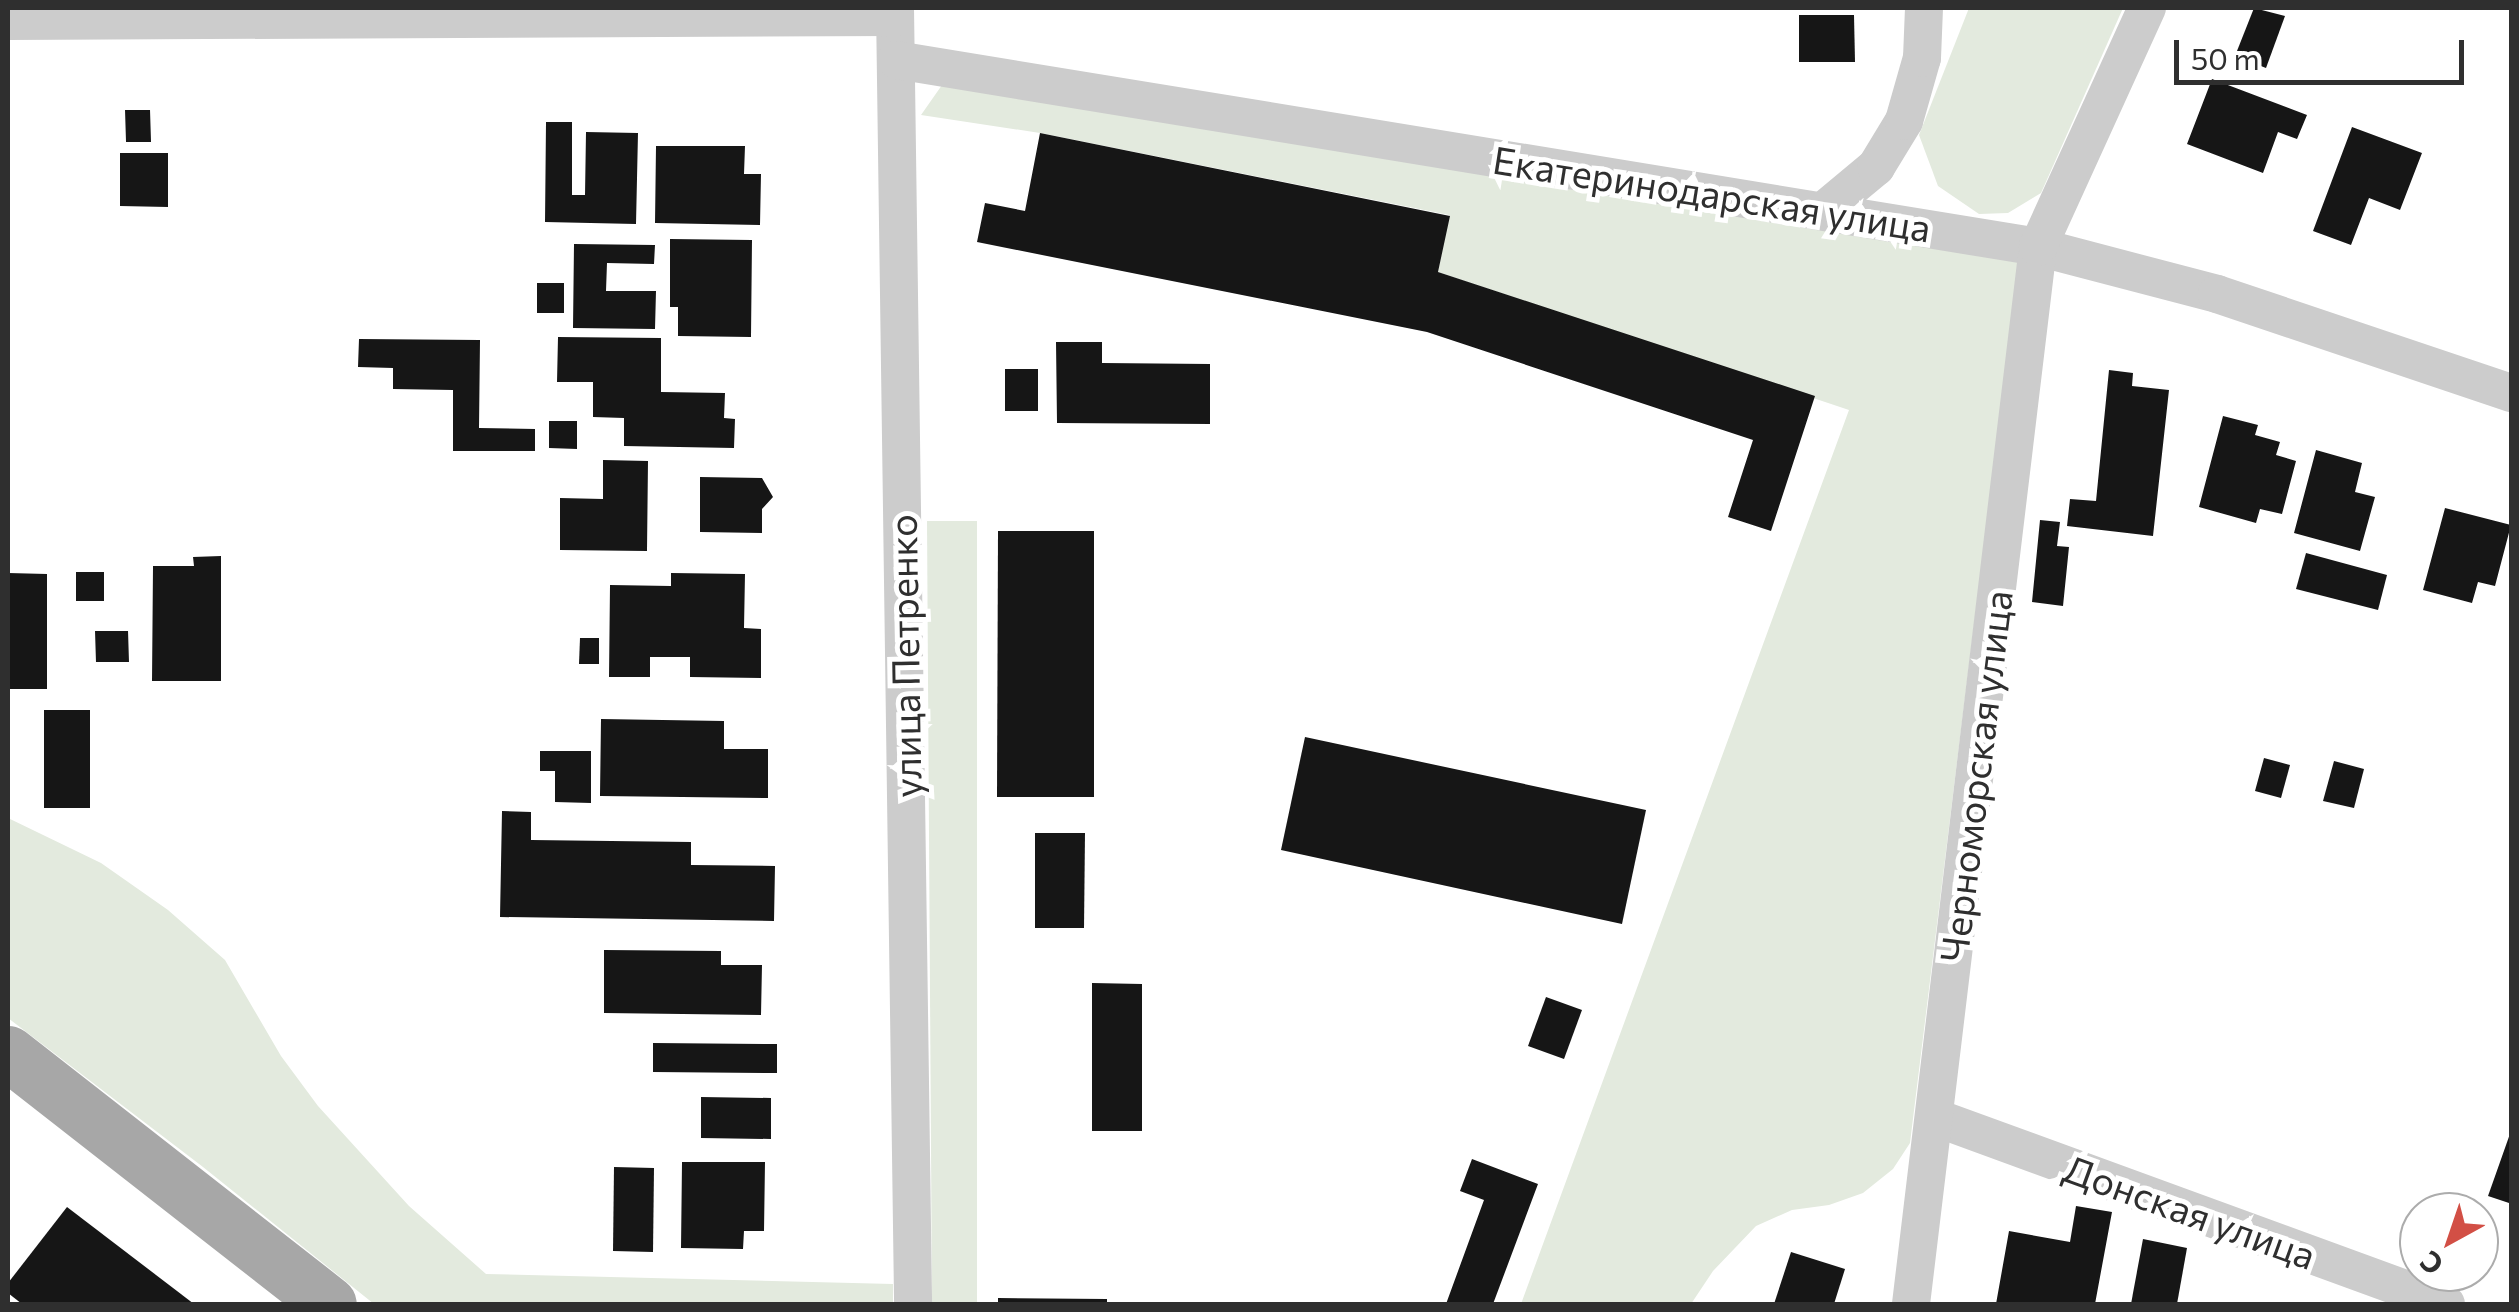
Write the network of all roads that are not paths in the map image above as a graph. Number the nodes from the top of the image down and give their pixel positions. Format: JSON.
{"nodes":[{"id":1,"x":1924,"y":8,"type":"edge"},
{"id":2,"x":2147,"y":8,"type":"edge"},
{"id":3,"x":895,"y":12,"type":"edge"},
{"id":4,"x":8,"y":21,"type":"edge"},
{"id":5,"x":896,"y":60,"type":"junction"},
{"id":6,"x":1822,"y":211,"type":"junction"},
{"id":7,"x":2038,"y":246,"type":"junction"},
{"id":8,"x":2512,"y":393,"type":"edge"},
{"id":9,"x":8,"y":1053,"type":"edge"},
{"id":10,"x":1934,"y":1117,"type":"junction"},
{"id":11,"x":328,"y":1304,"type":"edge"},
{"id":12,"x":913,"y":1304,"type":"edge"},
{"id":13,"x":1910,"y":1304,"type":"edge"},
{"id":14,"x":2446,"y":1304,"type":"edge"}],
"edges":[{"from":1,"to":6,"type":"street"},
{"from":2,"to":7,"type":"street","name":"Черноморская улица"},
{"from":3,"to":4,"type":"street"},
{"from":3,"to":5,"type":"street","name":"улица Петренко"},
{"from":5,"to":6,"type":"street","name":"Екатеринодарская улица"},
{"from":5,"to":12,"type":"street","name":"улица Петренко"},
{"from":6,"to":7,"type":"street","name":"Екатеринодарская улица"},
{"from":7,"to":8,"type":"street","name":"Екатеринодарская улица"},
{"from":7,"to":10,"type":"street","name":"Черноморская улица"},
{"from":9,"to":11,"type":"main road"},
{"from":10,"to":13,"type":"street","name":"Черноморская улица"},
{"from":10,"to":14,"type":"street","name":"Донская улица"}]}
